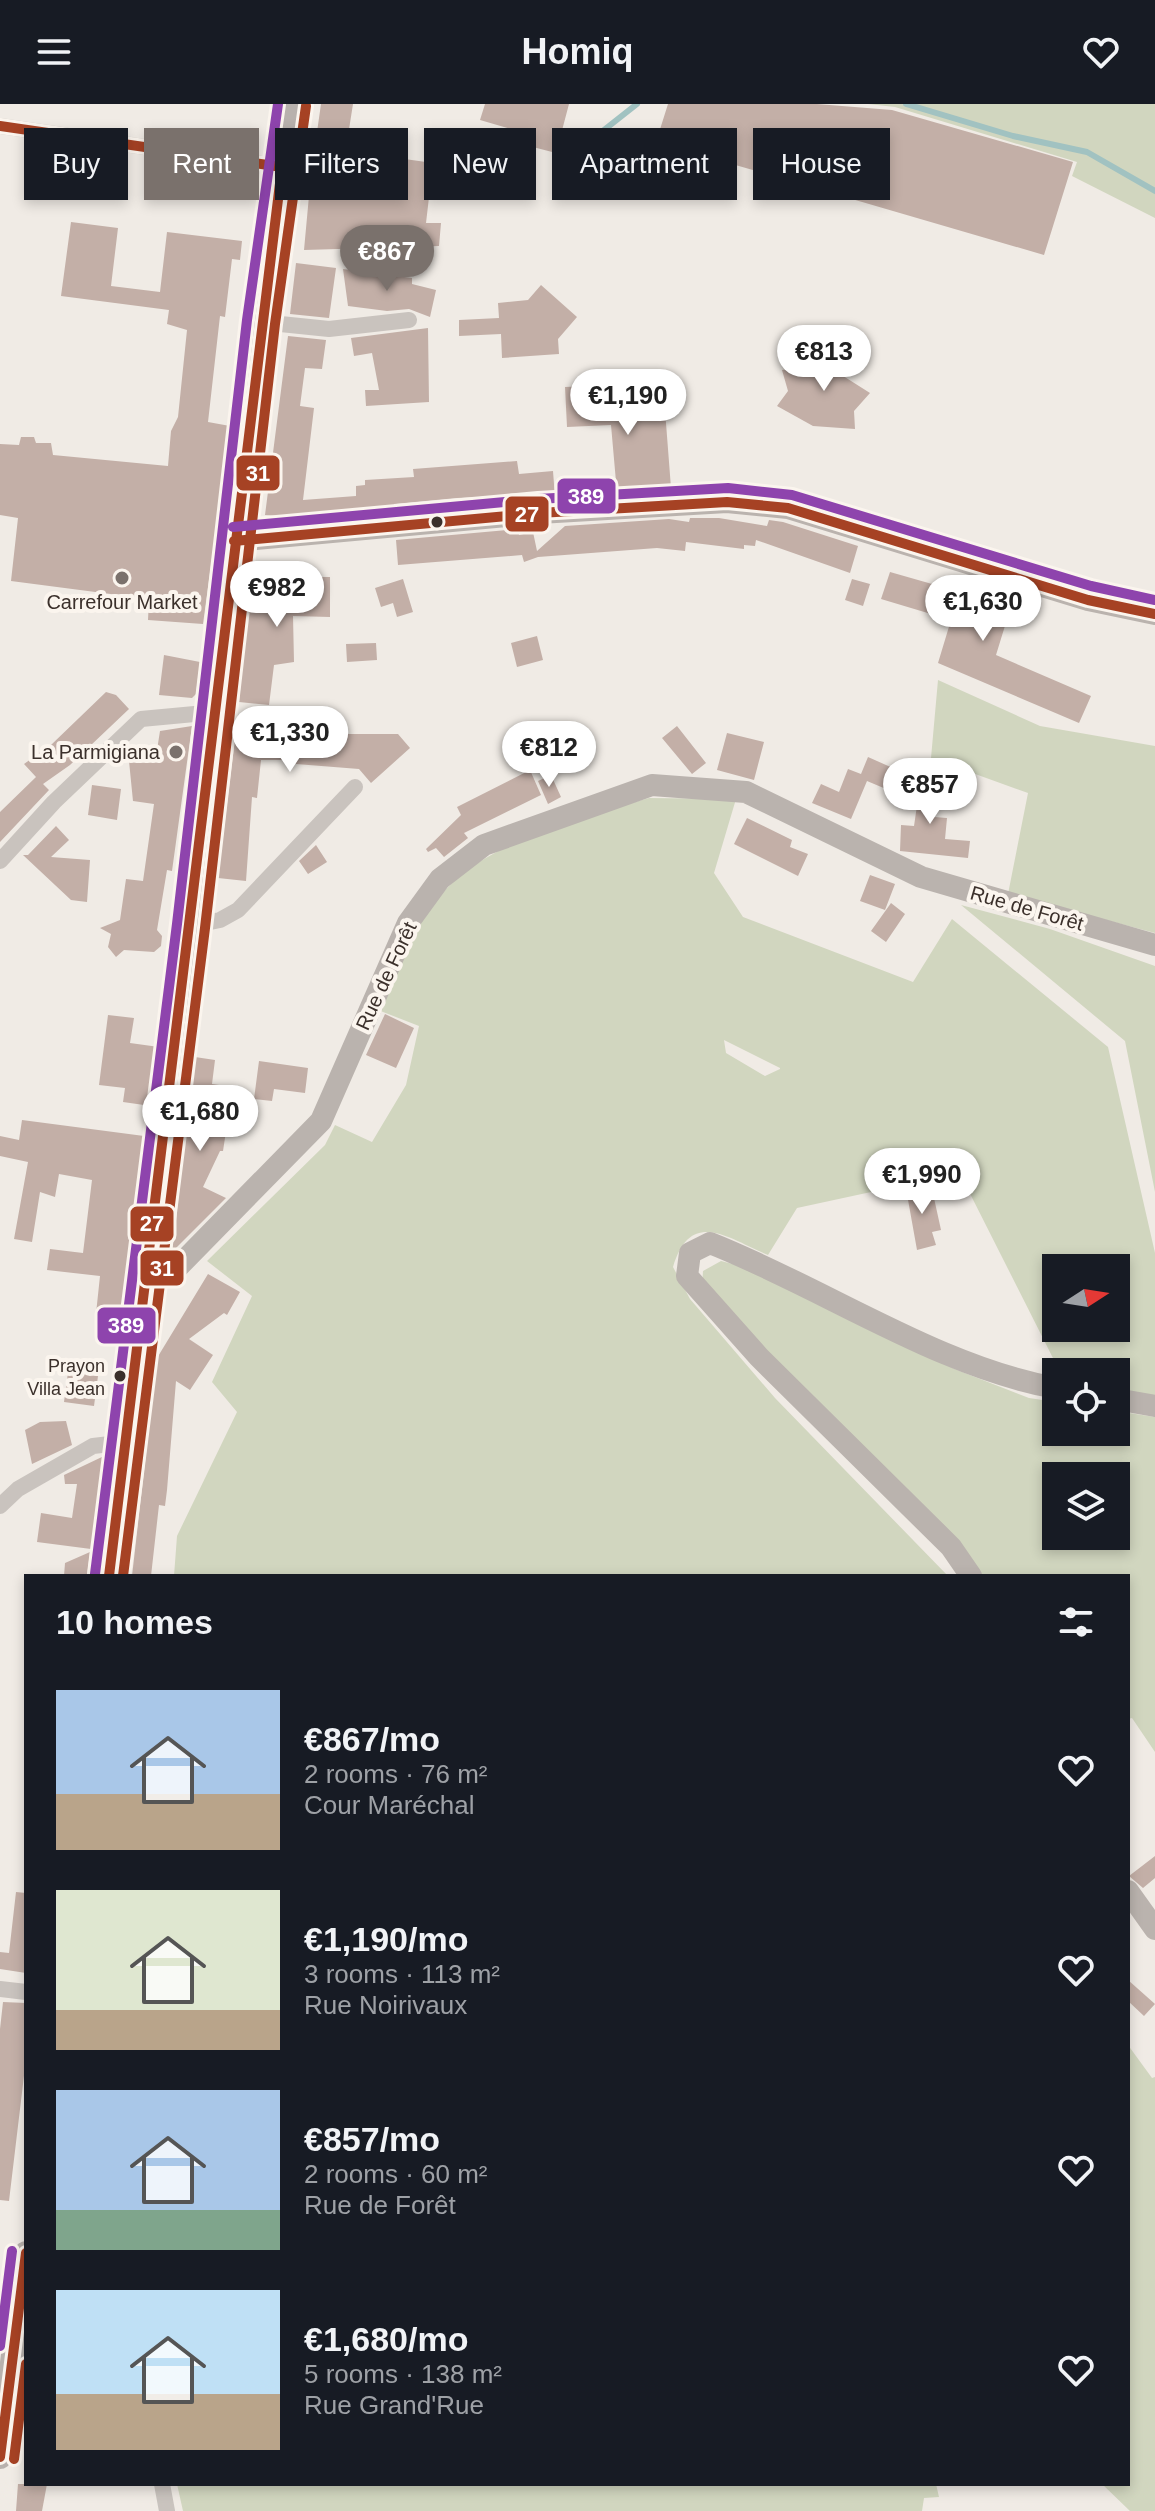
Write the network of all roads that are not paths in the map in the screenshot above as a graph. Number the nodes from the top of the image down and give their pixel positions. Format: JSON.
{"nodes":[{"id":1,"x":292,"y":104,"type":"edge"},
{"id":2,"x":0,"y":126,"type":"edge"},
{"id":3,"x":288,"y":128,"type":"edge"},
{"id":4,"x":275,"y":166,"type":"edge"},
{"id":5,"x":278,"y":200,"type":"edge"},
{"id":6,"x":409,"y":320,"type":"dead end"},
{"id":7,"x":261,"y":322,"type":"junction"},
{"id":8,"x":234,"y":541,"type":"junction"},
{"id":9,"x":1155,"y":614,"type":"edge"},
{"id":10,"x":216,"y":712,"type":"junction"},
{"id":11,"x":355,"y":787,"type":"dead end"},
{"id":12,"x":0,"y":861,"type":"edge"},
{"id":13,"x":191,"y":926,"type":"junction"},
{"id":14,"x":1155,"y":945,"type":"edge"},
{"id":15,"x":147,"y":1279,"type":"junction"},
{"id":16,"x":1042,"y":1385,"type":"edge"},
{"id":17,"x":1130,"y":1402,"type":"edge"},
{"id":18,"x":1155,"y":1406,"type":"edge"},
{"id":19,"x":127,"y":1442,"type":"junction"},
{"id":20,"x":0,"y":1506,"type":"edge"},
{"id":21,"x":109,"y":1574,"type":"edge"},
{"id":22,"x":970,"y":1574,"type":"edge"},
{"id":23,"x":1130,"y":1894,"type":"edge"},
{"id":24,"x":1155,"y":1929,"type":"edge"},
{"id":25,"x":0,"y":1989,"type":"edge"},
{"id":26,"x":24,"y":1992,"type":"edge"},
{"id":27,"x":24,"y":2269,"type":"edge"},
{"id":28,"x":0,"y":2457,"type":"edge"},
{"id":29,"x":162,"y":2486,"type":"edge"},
{"id":30,"x":167,"y":2511,"type":"edge"}],
"edges":[{"from":1,"to":3,"type":"main road"},
{"from":2,"to":4,"type":"street"},
{"from":5,"to":7,"type":"main road"},
{"from":6,"to":7,"type":"street"},
{"from":7,"to":8,"type":"main road"},
{"from":8,"to":9,"type":"street"},
{"from":8,"to":10,"type":"main road"},
{"from":10,"to":12,"type":"street"},
{"from":10,"to":13,"type":"main road"},
{"from":11,"to":13,"type":"street"},
{"from":13,"to":15,"type":"main road"},
{"from":14,"to":15,"type":"street","name":"Rue de Forêt"},
{"from":15,"to":19,"type":"main road"},
{"from":16,"to":22,"type":"street"},
{"from":17,"to":18,"type":"street"},
{"from":19,"to":20,"type":"street"},
{"from":19,"to":21,"type":"main road"},
{"from":23,"to":24,"type":"street"},
{"from":25,"to":26,"type":"street"},
{"from":27,"to":28,"type":"main road"},
{"from":29,"to":30,"type":"street"}]}
